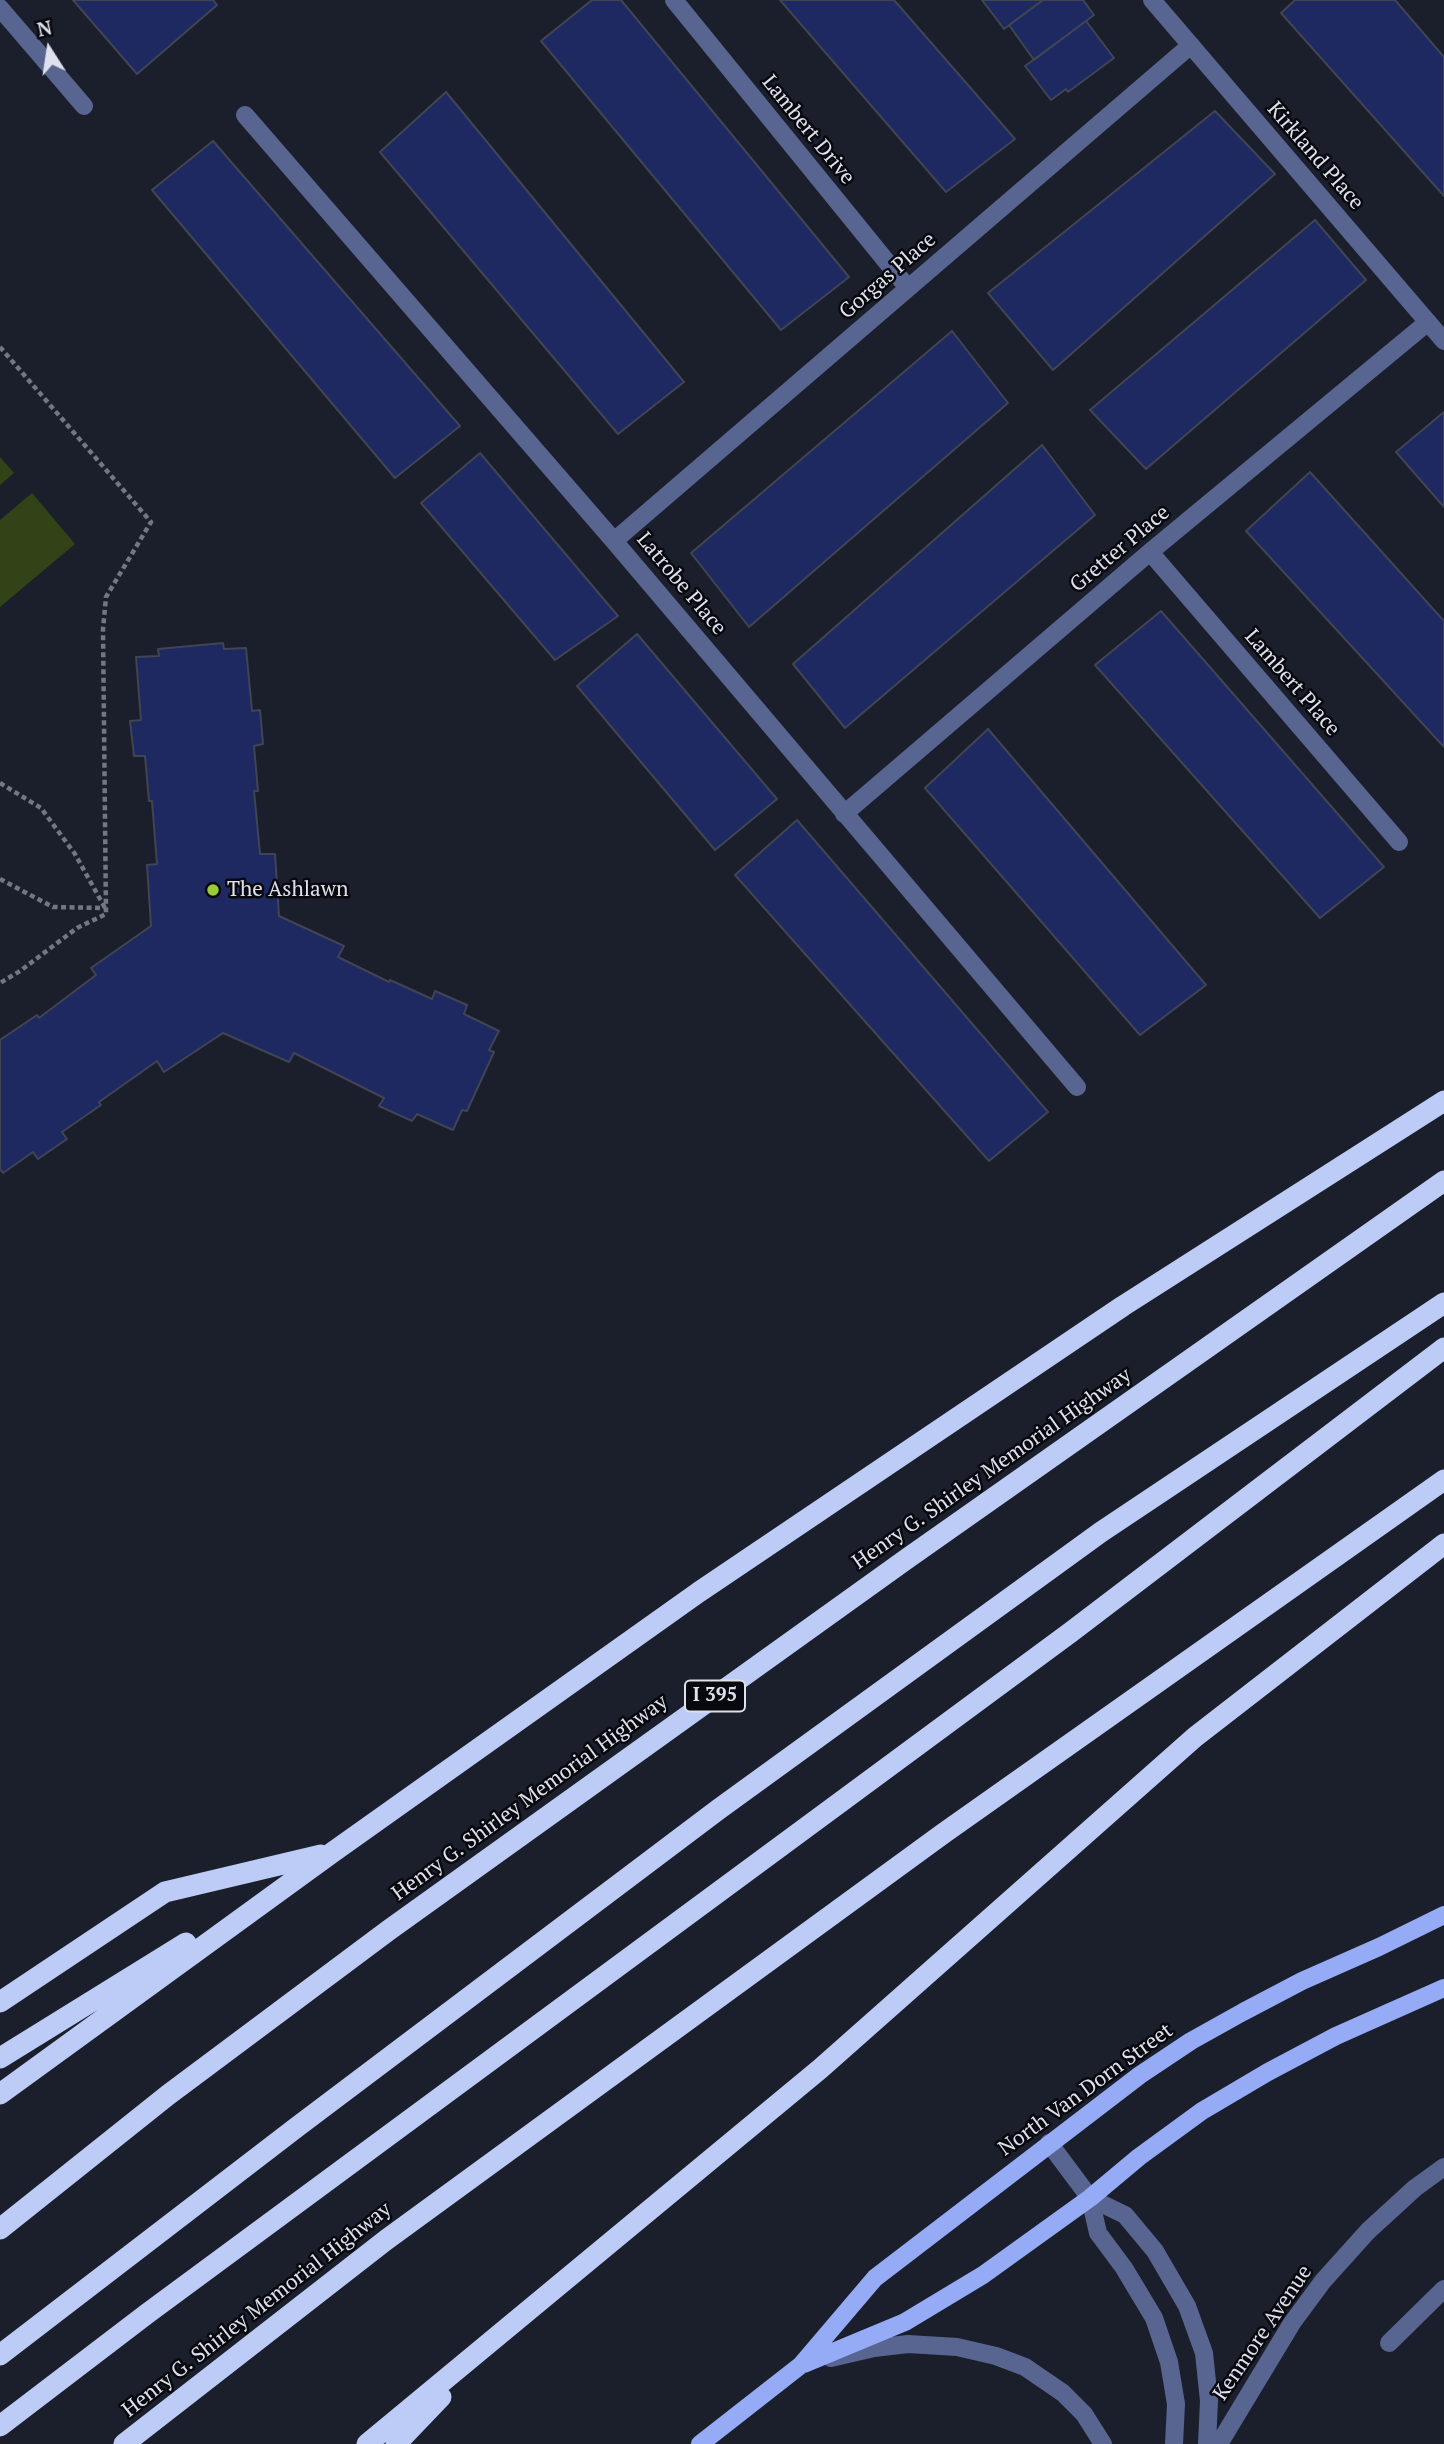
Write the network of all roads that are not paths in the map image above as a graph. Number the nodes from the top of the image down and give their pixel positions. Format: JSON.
{"nodes":[{"id":1,"x":674,"y":0,"type":"edge"},
{"id":2,"x":1152,"y":0,"type":"edge"},
{"id":3,"x":0,"y":8,"type":"edge"},
{"id":4,"x":1191,"y":45,"type":"junction"},
{"id":5,"x":84,"y":106,"type":"dead end"},
{"id":6,"x":245,"y":115,"type":"dead end"},
{"id":7,"x":908,"y":288,"type":"junction"},
{"id":8,"x":1428,"y":322,"type":"junction"},
{"id":9,"x":1444,"y":341,"type":"edge"},
{"id":10,"x":614,"y":541,"type":"junction"},
{"id":11,"x":1150,"y":552,"type":"junction"},
{"id":12,"x":844,"y":814,"type":"junction"},
{"id":13,"x":1399,"y":842,"type":"dead end"},
{"id":14,"x":1077,"y":1087,"type":"dead end"},
{"id":15,"x":1444,"y":1101,"type":"edge"},
{"id":16,"x":1444,"y":1181,"type":"edge"},
{"id":17,"x":1444,"y":1303,"type":"edge"},
{"id":18,"x":1444,"y":1348,"type":"edge"},
{"id":19,"x":1444,"y":1479,"type":"edge"},
{"id":20,"x":1444,"y":1544,"type":"edge"},
{"id":21,"x":333,"y":1852,"type":"junction"},
{"id":22,"x":1444,"y":1915,"type":"edge"},
{"id":23,"x":1444,"y":1988,"type":"edge"},
{"id":24,"x":0,"y":2002,"type":"edge"},
{"id":25,"x":0,"y":2059,"type":"edge"},
{"id":26,"x":0,"y":2094,"type":"edge"},
{"id":27,"x":1049,"y":2143,"type":"junction"},
{"id":28,"x":1444,"y":2167,"type":"edge"},
{"id":29,"x":1090,"y":2199,"type":"junction"},
{"id":30,"x":0,"y":2229,"type":"edge"},
{"id":31,"x":1444,"y":2289,"type":"edge"},
{"id":32,"x":510,"y":2324,"type":"junction"},
{"id":33,"x":1389,"y":2343,"type":"dead end"},
{"id":34,"x":0,"y":2355,"type":"edge"},
{"id":35,"x":801,"y":2365,"type":"junction"},
{"id":36,"x":0,"y":2426,"type":"edge"},
{"id":37,"x":124,"y":2444,"type":"edge"},
{"id":38,"x":367,"y":2444,"type":"edge"},
{"id":39,"x":396,"y":2444,"type":"edge"},
{"id":40,"x":700,"y":2444,"type":"edge"},
{"id":41,"x":1103,"y":2444,"type":"edge"},
{"id":42,"x":1174,"y":2444,"type":"edge"},
{"id":43,"x":1207,"y":2444,"type":"edge"},
{"id":44,"x":1219,"y":2444,"type":"edge"}],
"edges":[{"from":1,"to":7,"type":"street","name":"Lambert Drive"},
{"from":2,"to":4,"type":"street","name":"Kirkland Place"},
{"from":3,"to":5,"type":"street"},
{"from":4,"to":7,"type":"street","name":"Gorgas Place"},
{"from":4,"to":8,"type":"street","name":"Kirkland Place"},
{"from":6,"to":10,"type":"street","name":"Latrobe Place"},
{"from":7,"to":10,"type":"street","name":"Gorgas Place"},
{"from":8,"to":9,"type":"street","name":"Kirkland Place"},
{"from":8,"to":11,"type":"street","name":"Gretter Place"},
{"from":10,"to":12,"type":"street","name":"Latrobe Place"},
{"from":11,"to":12,"type":"street","name":"Gretter Place"},
{"from":11,"to":13,"type":"street","name":"Lambert Place"},
{"from":12,"to":14,"type":"street","name":"Latrobe Place"},
{"from":15,"to":21,"type":"highway"},
{"from":16,"to":30,"type":"highway","name":"Henry G. Shirley Memorial Highway","number":"I 395"},
{"from":17,"to":34,"type":"highway"},
{"from":18,"to":36,"type":"highway"},
{"from":19,"to":37,"type":"highway","name":"Henry G. Shirley Memorial Highway"},
{"from":20,"to":32,"type":"highway"},
{"from":21,"to":24,"type":"highway"},
{"from":21,"to":25,"type":"highway"},
{"from":21,"to":26,"type":"highway"},
{"from":22,"to":27,"type":"main road","name":"North Van Dorn Street"},
{"from":23,"to":29,"type":"main road","name":"North Van Dorn Street"},
{"from":27,"to":29,"type":"street","name":"Kenmore Avenue"},
{"from":27,"to":35,"type":"main road","name":"North Van Dorn Street"},
{"from":28,"to":44,"type":"street","name":"Kenmore Avenue"},
{"from":29,"to":35,"type":"main road","name":"North Van Dorn Street"},
{"from":29,"to":42,"type":"street","name":"Kenmore Avenue"},
{"from":29,"to":43,"type":"street","name":"Kenmore Avenue"},
{"from":31,"to":33,"type":"street"},
{"from":32,"to":38,"type":"highway"},
{"from":32,"to":39,"type":"highway"},
{"from":35,"to":40,"type":"main road","name":"North Van Dorn Street"},
{"from":35,"to":41,"type":"street"}]}
